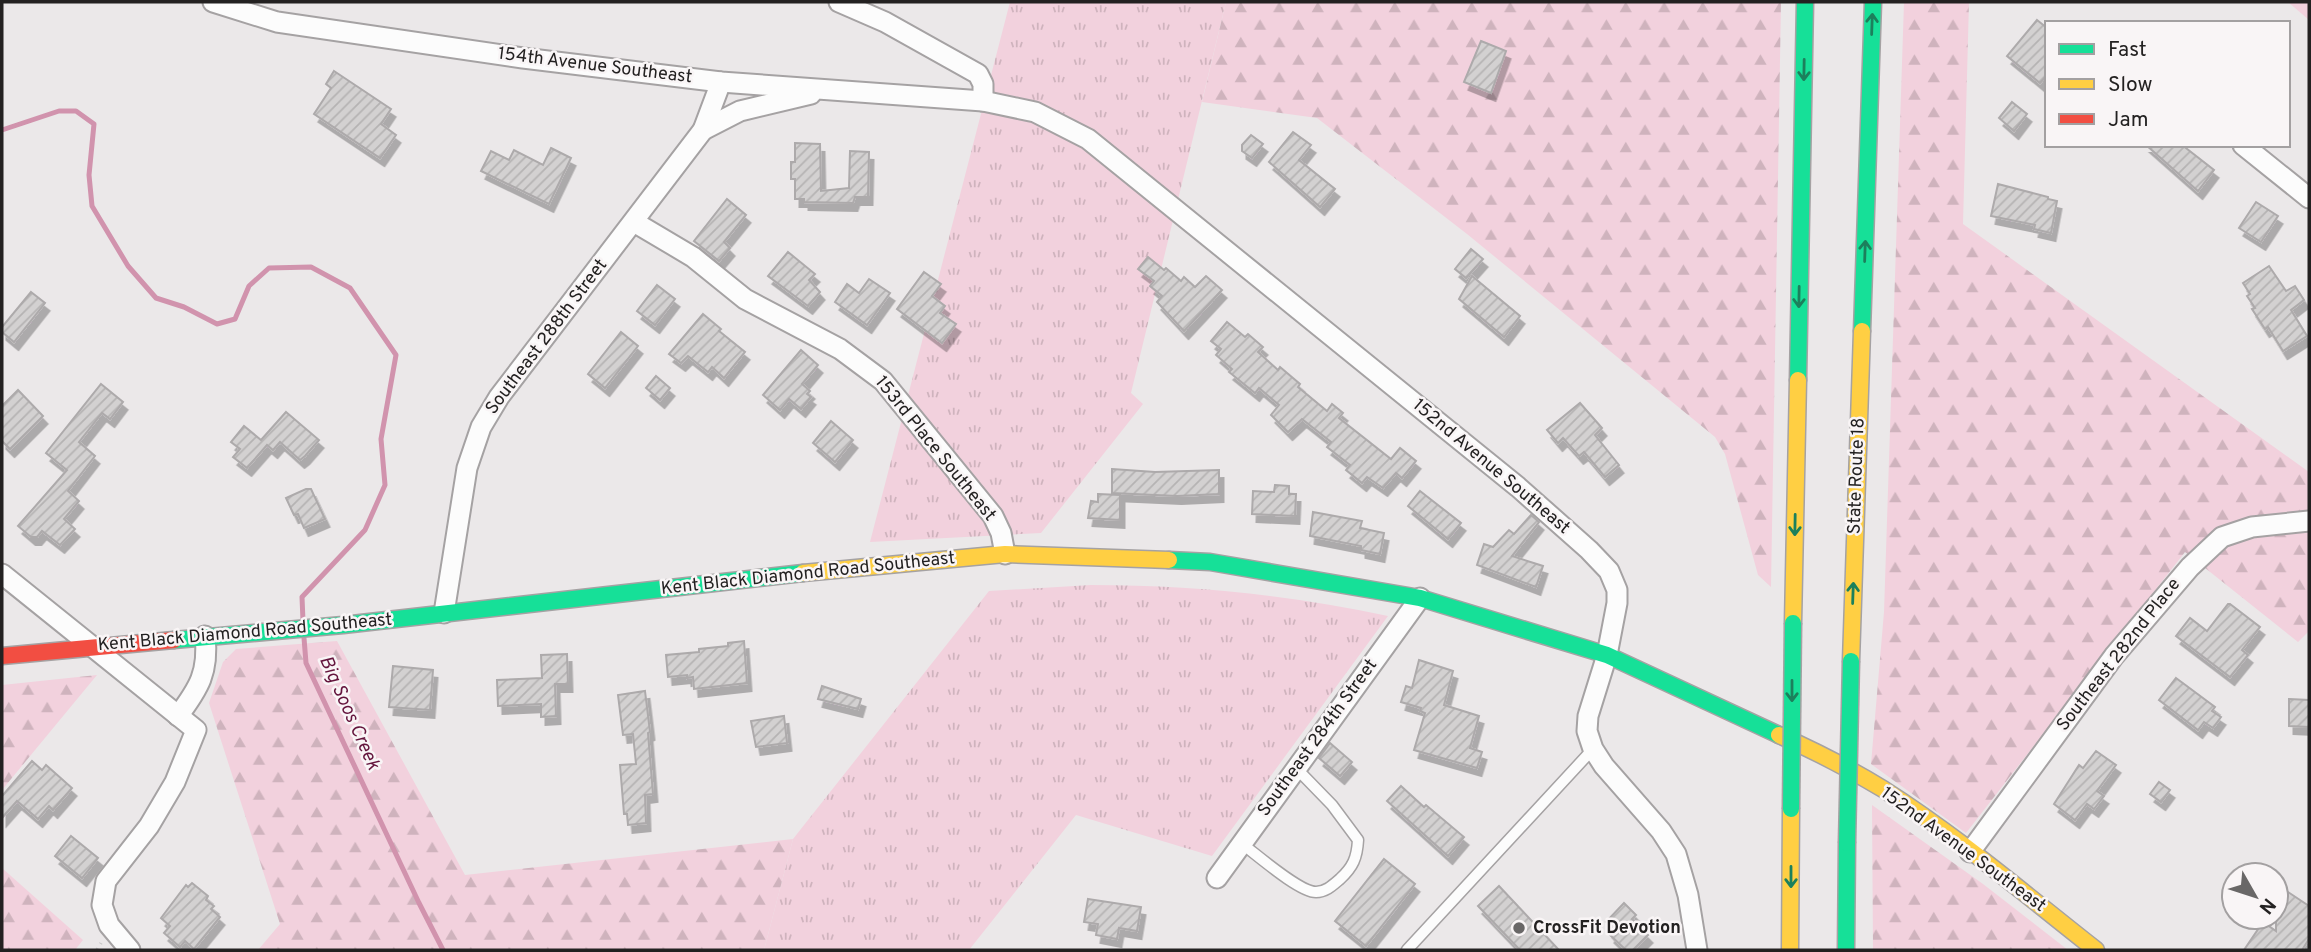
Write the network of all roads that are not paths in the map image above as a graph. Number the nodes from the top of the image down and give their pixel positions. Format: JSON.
{"nodes":[{"id":1,"x":212,"y":2,"type":"edge"},
{"id":2,"x":839,"y":2,"type":"edge"},
{"id":3,"x":1805,"y":2,"type":"edge"},
{"id":4,"x":1873,"y":2,"type":"edge"},
{"id":5,"x":721,"y":82,"type":"junction"},
{"id":6,"x":827,"y":90,"type":"junction"},
{"id":7,"x":983,"y":101,"type":"junction"},
{"id":8,"x":703,"y":130,"type":"junction"},
{"id":9,"x":2245,"y":147,"type":"edge"},
{"id":10,"x":2309,"y":198,"type":"edge"},
{"id":11,"x":634,"y":222,"type":"junction"},
{"id":12,"x":2309,"y":521,"type":"edge"},
{"id":13,"x":1005,"y":554,"type":"junction"},
{"id":14,"x":2,"y":574,"type":"edge"},
{"id":15,"x":1420,"y":598,"type":"junction"},
{"id":16,"x":444,"y":613,"type":"junction"},
{"id":17,"x":205,"y":636,"type":"junction"},
{"id":18,"x":93,"y":647,"type":"junction"},
{"id":19,"x":1607,"y":654,"type":"junction"},
{"id":20,"x":2,"y":656,"type":"edge"},
{"id":21,"x":178,"y":716,"type":"junction"},
{"id":22,"x":1593,"y":749,"type":"junction"},
{"id":23,"x":1296,"y":768,"type":"junction"},
{"id":24,"x":1241,"y":843,"type":"junction"},
{"id":25,"x":1970,"y":852,"type":"junction"},
{"id":26,"x":1217,"y":878,"type":"dead end"},
{"id":27,"x":130,"y":950,"type":"edge"},
{"id":28,"x":1407,"y":950,"type":"edge"},
{"id":29,"x":1697,"y":950,"type":"edge"},
{"id":30,"x":1790,"y":950,"type":"edge"},
{"id":31,"x":1846,"y":950,"type":"edge"},
{"id":32,"x":2096,"y":950,"type":"edge"}],
"edges":[{"from":1,"to":5,"type":"street","name":"154th Avenue Southeast"},
{"from":2,"to":7,"type":"street"},
{"from":3,"to":30,"type":"main road","one_way":true,"bridge":true},
{"from":31,"to":4,"type":"main road","name":"State Route 18","one_way":true,"bridge":true},
{"from":5,"to":6,"type":"street","name":"154th Avenue Southeast"},
{"from":5,"to":8,"type":"street","name":"Southeast 288th Street"},
{"from":6,"to":7,"type":"street","name":"154th Avenue Southeast"},
{"from":6,"to":8,"type":"street","name":"Southeast 288th Street"},
{"from":7,"to":19,"type":"street","name":"152nd Avenue Southeast"},
{"from":8,"to":11,"type":"street","name":"Southeast 288th Street"},
{"from":9,"to":10,"type":"street"},
{"from":11,"to":13,"type":"street","name":"153rd Place Southeast"},
{"from":11,"to":16,"type":"street","name":"Southeast 288th Street"},
{"from":12,"to":25,"type":"street","name":"Southeast 282nd Place"},
{"from":13,"to":15,"type":"main road","name":"Kent Black Diamond Road Southeast"},
{"from":13,"to":16,"type":"main road","name":"Kent Black Diamond Road Southeast"},
{"from":14,"to":18,"type":"street"},
{"from":15,"to":19,"type":"main road","name":"Kent Black Diamond Road Southeast"},
{"from":15,"to":23,"type":"street","name":"Southeast 284th Street"},
{"from":16,"to":17,"type":"main road","name":"Kent Black Diamond Road Southeast"},
{"from":17,"to":18,"type":"main road","name":"Kent Black Diamond Road Southeast"},
{"from":17,"to":21,"type":"street"},
{"from":18,"to":20,"type":"main road","name":"Kent Black Diamond Road Southeast"},
{"from":18,"to":21,"type":"street"},
{"from":19,"to":22,"type":"street"},
{"from":19,"to":25,"type":"main road","name":"152nd Avenue Southeast"},
{"from":21,"to":27,"type":"street"},
{"from":22,"to":28,"type":"lane"},
{"from":22,"to":29,"type":"street"},
{"from":23,"to":24,"type":"street","name":"Southeast 284th Street"},
{"from":23,"to":24,"type":"lane"},
{"from":24,"to":26,"type":"street","name":"Southeast 284th Street"},
{"from":25,"to":32,"type":"main road","name":"152nd Avenue Southeast"}]}
